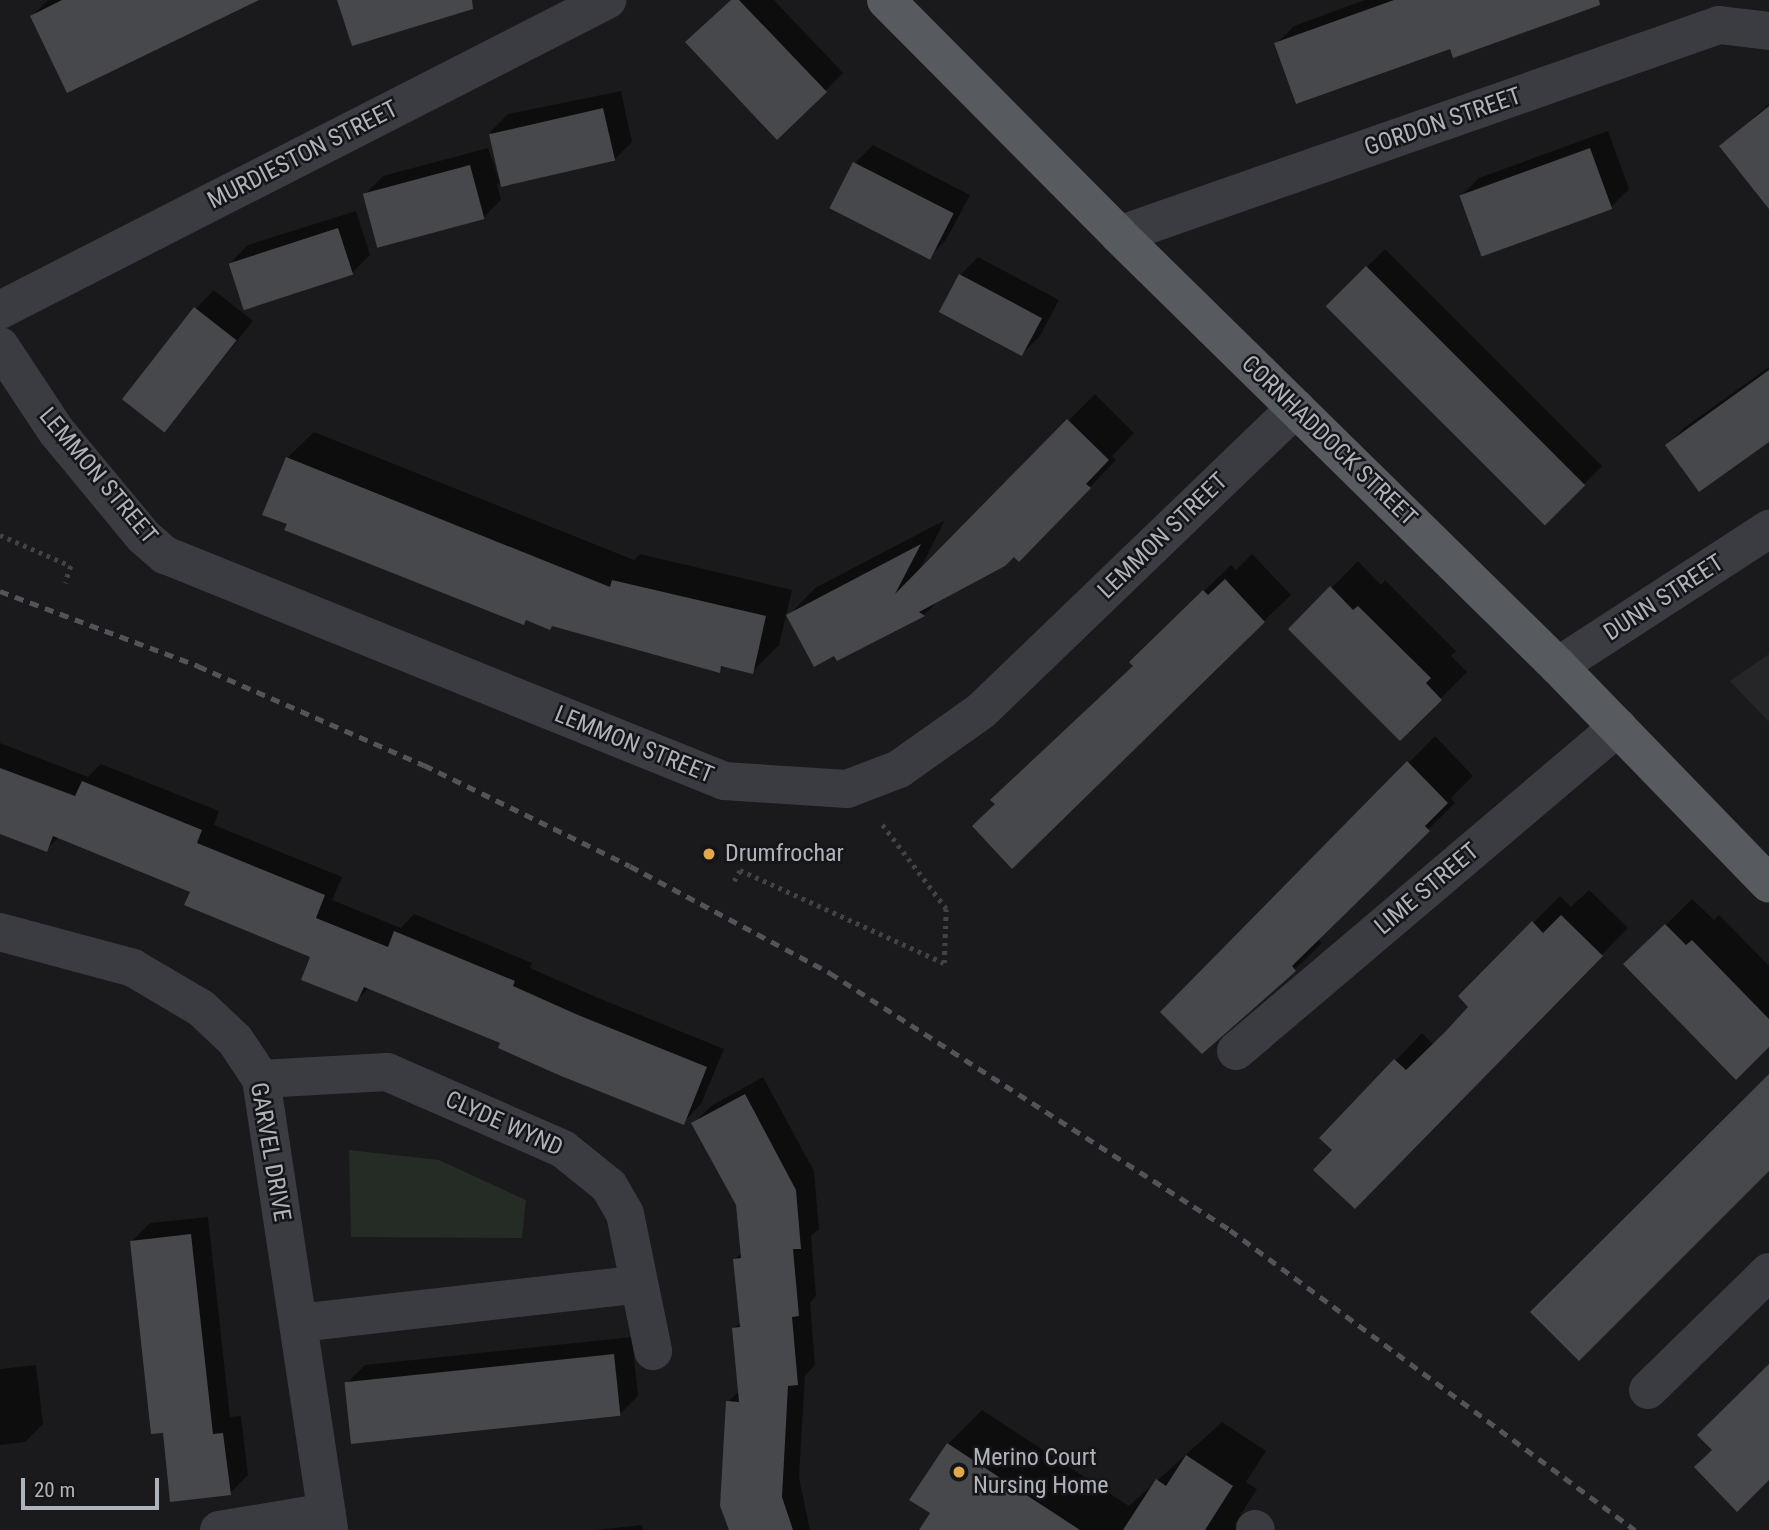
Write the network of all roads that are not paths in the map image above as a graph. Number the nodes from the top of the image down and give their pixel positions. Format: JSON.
{"nodes":[{"id":1,"x":607,"y":0,"type":"edge"},
{"id":2,"x":886,"y":0,"type":"edge"},
{"id":3,"x":1769,"y":31,"type":"edge"},
{"id":4,"x":1119,"y":235,"type":"junction"},
{"id":5,"x":0,"y":310,"type":"edge"},
{"id":6,"x":0,"y":346,"type":"edge"},
{"id":7,"x":1296,"y":408,"type":"junction"},
{"id":8,"x":1769,"y":529,"type":"edge"},
{"id":9,"x":1558,"y":666,"type":"junction"},
{"id":10,"x":1618,"y":727,"type":"junction"},
{"id":11,"x":1769,"y":884,"type":"edge"},
{"id":12,"x":0,"y":932,"type":"edge"},
{"id":13,"x":1236,"y":1051,"type":"dead end"},
{"id":14,"x":261,"y":1079,"type":"junction"},
{"id":15,"x":1769,"y":1272,"type":"edge"},
{"id":16,"x":639,"y":1284,"type":"junction"},
{"id":17,"x":299,"y":1323,"type":"junction"},
{"id":18,"x":653,"y":1351,"type":"dead end"},
{"id":19,"x":1648,"y":1390,"type":"dead end"},
{"id":20,"x":328,"y":1521,"type":"edge"},
{"id":21,"x":219,"y":1530,"type":"edge"}],
"edges":[{"from":1,"to":5,"type":"street","name":"MURDIESTON STREET"},
{"from":2,"to":4,"type":"main road","name":"CORNHADDOCK STREET"},
{"from":3,"to":4,"type":"street","name":"GORDON STREET"},
{"from":4,"to":7,"type":"main road","name":"CORNHADDOCK STREET"},
{"from":6,"to":7,"type":"street","name":"LEMMON STREET"},
{"from":7,"to":9,"type":"main road","name":"CORNHADDOCK STREET"},
{"from":8,"to":9,"type":"street","name":"DUNN STREET"},
{"from":9,"to":10,"type":"main road","name":"CORNHADDOCK STREET"},
{"from":10,"to":11,"type":"main road","name":"CORNHADDOCK STREET"},
{"from":10,"to":13,"type":"street","name":"LIME STREET"},
{"from":12,"to":14,"type":"street","name":"GARVEL DRIVE"},
{"from":14,"to":16,"type":"street","name":"CLYDE WYND"},
{"from":14,"to":17,"type":"street","name":"GARVEL DRIVE"},
{"from":15,"to":19,"type":"street"},
{"from":16,"to":17,"type":"street"},
{"from":16,"to":18,"type":"street","name":"CLYDE WYND"},
{"from":17,"to":20,"type":"street","name":"GARVEL DRIVE"},
{"from":20,"to":21,"type":"street"}]}
